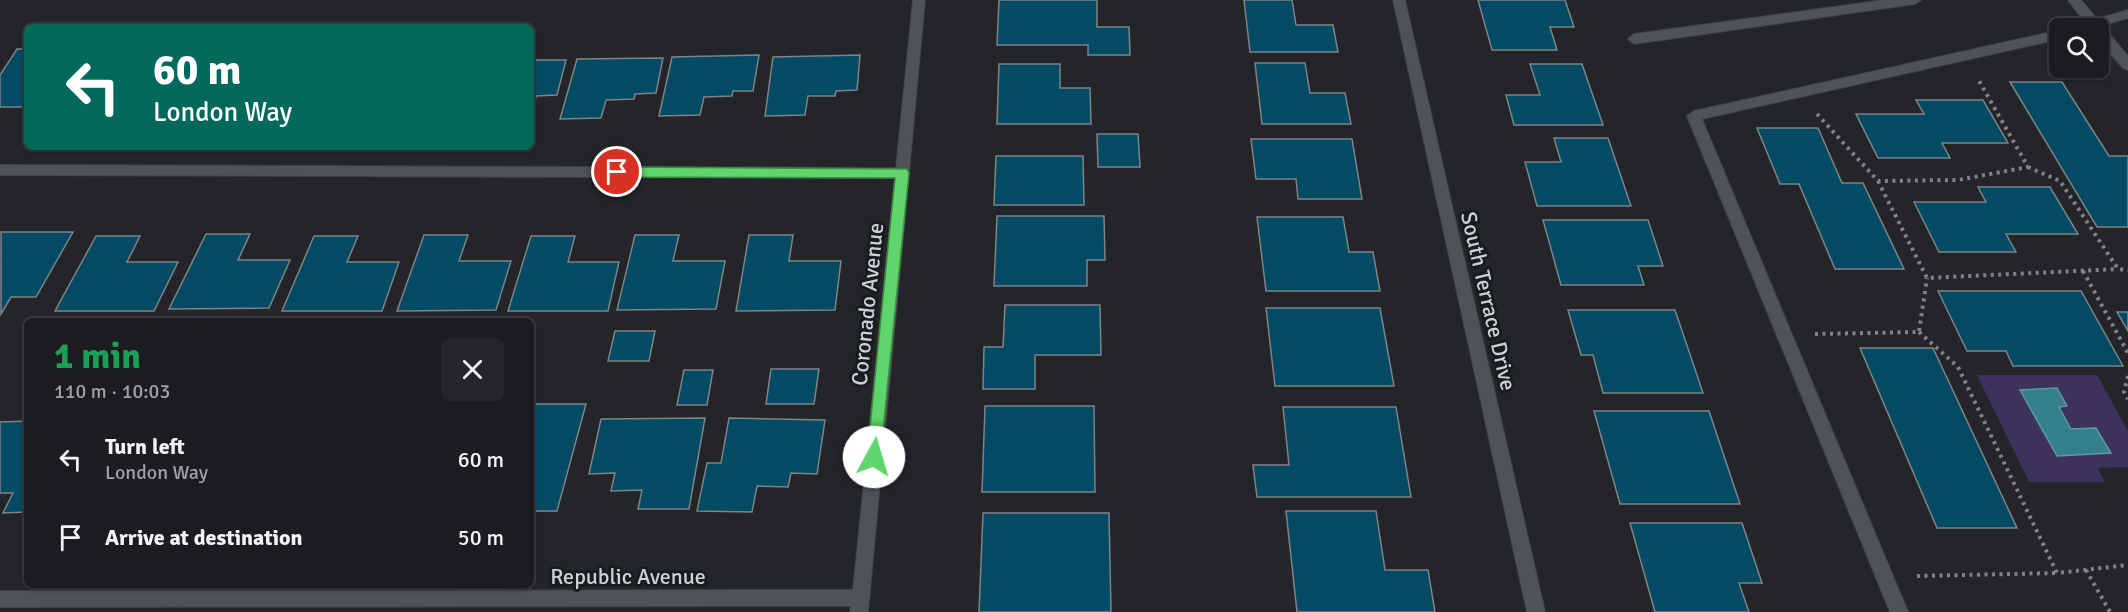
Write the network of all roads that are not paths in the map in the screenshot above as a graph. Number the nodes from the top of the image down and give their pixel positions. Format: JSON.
{"nodes":[{"id":1,"x":919,"y":0,"type":"edge"},
{"id":2,"x":1399,"y":0,"type":"edge"},
{"id":3,"x":1915,"y":0,"type":"edge"},
{"id":4,"x":2074,"y":0,"type":"edge"},
{"id":5,"x":2128,"y":14,"type":"edge"},
{"id":6,"x":2086,"y":18,"type":"edge"},
{"id":7,"x":2109,"y":21,"type":"edge"},
{"id":8,"x":2049,"y":37,"type":"edge"},
{"id":9,"x":1634,"y":39,"type":"dead end"},
{"id":10,"x":2109,"y":45,"type":"edge"},
{"id":11,"x":2128,"y":65,"type":"edge"},
{"id":12,"x":0,"y":170,"type":"edge"},
{"id":13,"x":902,"y":173,"type":"junction"},
{"id":14,"x":0,"y":599,"type":"edge"},
{"id":15,"x":860,"y":605,"type":"edge"},
{"id":16,"x":1536,"y":612,"type":"edge"},
{"id":17,"x":1899,"y":612,"type":"edge"}],
"edges":[{"from":1,"to":13,"type":"street","name":"Coronado Avenue"},
{"from":2,"to":16,"type":"street","name":"South Terrace Drive"},
{"from":3,"to":9,"type":"street"},
{"from":4,"to":6,"type":"street"},
{"from":5,"to":7,"type":"street"},
{"from":8,"to":17,"type":"street"},
{"from":10,"to":11,"type":"street"},
{"from":12,"to":13,"type":"street"},
{"from":13,"to":15,"type":"street","name":"Coronado Avenue"},
{"from":14,"to":15,"type":"street","name":"Republic Avenue"}]}
